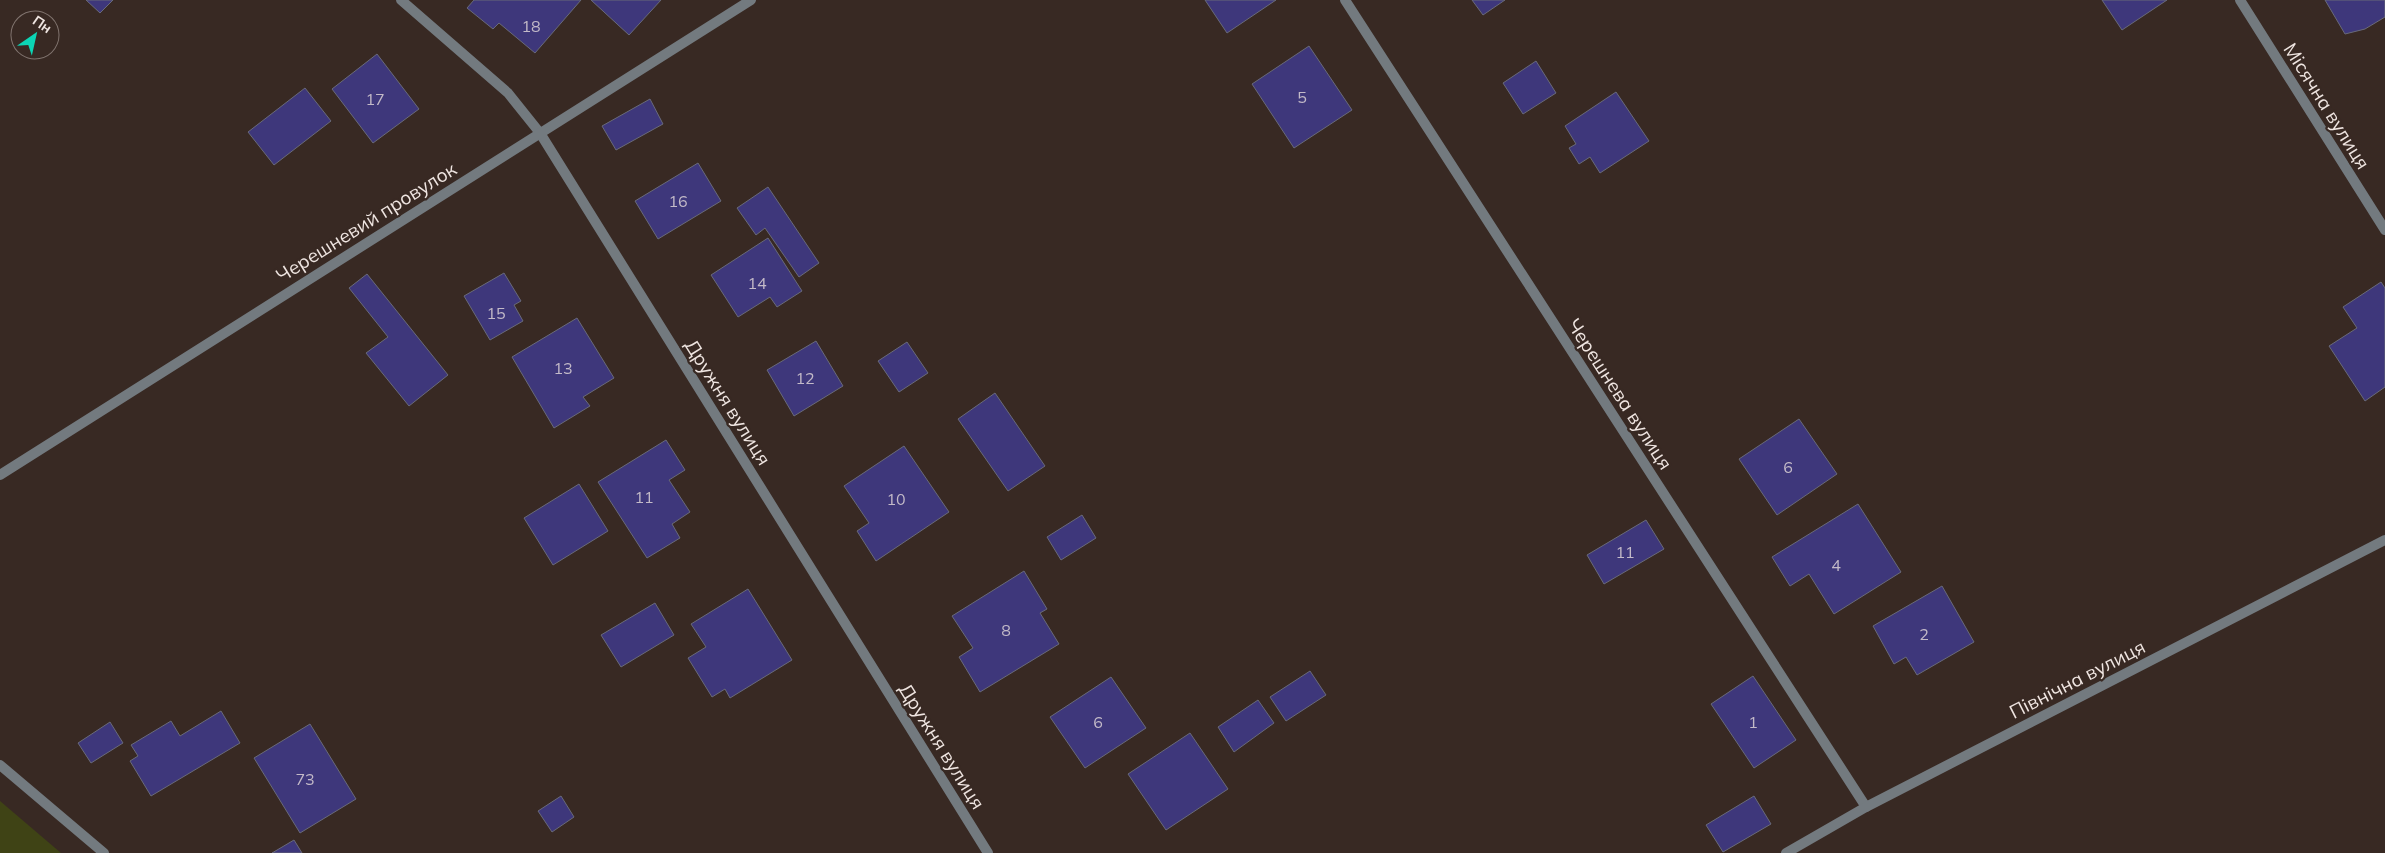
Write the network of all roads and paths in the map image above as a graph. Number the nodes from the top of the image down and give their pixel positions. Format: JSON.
{"nodes":[{"id":1,"x":401,"y":0,"type":"edge"},
{"id":2,"x":751,"y":0,"type":"edge"},
{"id":3,"x":1345,"y":0,"type":"edge"},
{"id":4,"x":2240,"y":0,"type":"edge"},
{"id":5,"x":540,"y":133,"type":"junction"},
{"id":6,"x":2385,"y":230,"type":"edge"},
{"id":7,"x":0,"y":475,"type":"edge"},
{"id":8,"x":2385,"y":540,"type":"edge"},
{"id":9,"x":0,"y":766,"type":"edge"},
{"id":10,"x":1866,"y":808,"type":"junction"},
{"id":11,"x":104,"y":853,"type":"edge"},
{"id":12,"x":988,"y":853,"type":"edge"},
{"id":13,"x":1786,"y":853,"type":"edge"}],
"edges":[{"from":1,"to":5,"type":"street","name":"Дружня вулиця"},
{"from":2,"to":5,"type":"street","name":"Черешневий провулок"},
{"from":3,"to":10,"type":"street","name":"Черешнева вулиця"},
{"from":4,"to":6,"type":"street","name":"Місячна вулиця"},
{"from":5,"to":7,"type":"street","name":"Черешневий провулок"},
{"from":5,"to":12,"type":"street","name":"Дружня вулиця"},
{"from":8,"to":10,"type":"street","name":"Північна вулиця"},
{"from":9,"to":11,"type":"street"},
{"from":10,"to":13,"type":"street","name":"Північна вулиця"}]}
